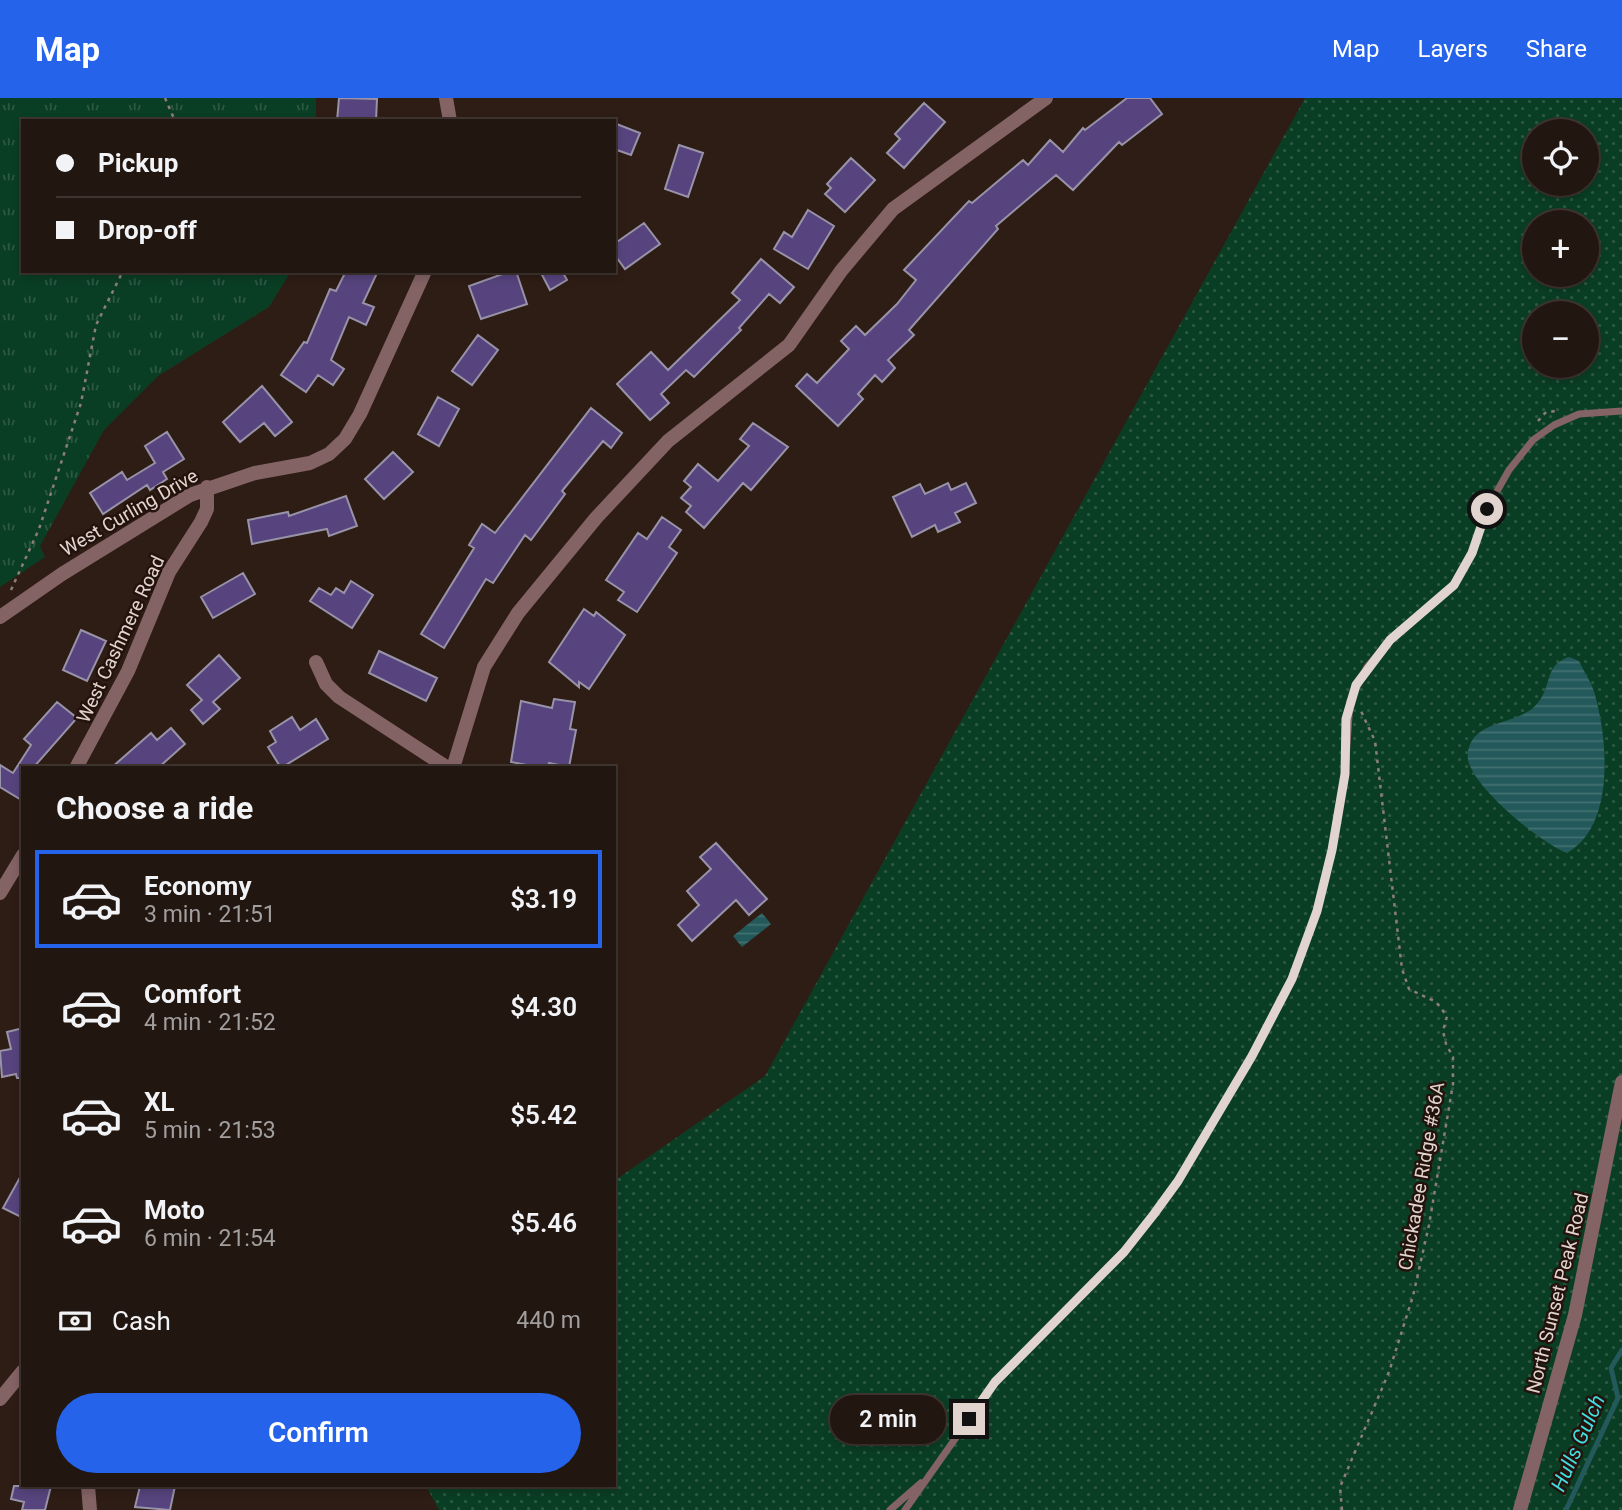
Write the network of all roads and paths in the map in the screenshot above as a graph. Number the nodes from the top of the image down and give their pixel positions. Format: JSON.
{"nodes":[{"id":1,"x":166,"y":98,"type":"edge"},
{"id":2,"x":446,"y":98,"type":"edge"},
{"id":3,"x":1046,"y":98,"type":"edge"},
{"id":4,"x":173,"y":119,"type":"edge"},
{"id":5,"x":450,"y":119,"type":"edge"},
{"id":6,"x":122,"y":273,"type":"edge"},
{"id":7,"x":424,"y":273,"type":"edge"},
{"id":8,"x":1622,"y":411,"type":"edge"},
{"id":9,"x":207,"y":487,"type":"junction"},
{"id":10,"x":6,"y":599,"type":"dead end"},
{"id":11,"x":0,"y":617,"type":"edge"},
{"id":12,"x":316,"y":662,"type":"dead end"},
{"id":13,"x":1350,"y":701,"type":"junction"},
{"id":14,"x":77,"y":766,"type":"edge"},
{"id":15,"x":448,"y":766,"type":"edge"},
{"id":16,"x":452,"y":766,"type":"edge"},
{"id":17,"x":21,"y":858,"type":"edge"},
{"id":18,"x":0,"y":892,"type":"edge"},
{"id":19,"x":1622,"y":1082,"type":"edge"},
{"id":20,"x":20,"y":1379,"type":"edge"},
{"id":21,"x":0,"y":1399,"type":"edge"},
{"id":22,"x":930,"y":1475,"type":"junction"},
{"id":23,"x":88,"y":1487,"type":"edge"},
{"id":24,"x":90,"y":1510,"type":"edge"},
{"id":25,"x":890,"y":1510,"type":"edge"},
{"id":26,"x":905,"y":1510,"type":"edge"},
{"id":27,"x":1342,"y":1510,"type":"edge"},
{"id":28,"x":1520,"y":1510,"type":"edge"}],
"edges":[{"from":1,"to":4,"type":"path"},
{"from":2,"to":5,"type":"street"},
{"from":3,"to":16,"type":"street"},
{"from":6,"to":10,"type":"path"},
{"from":7,"to":9,"type":"street","name":"West Curling Drive"},
{"from":8,"to":13,"type":"lane"},
{"from":9,"to":11,"type":"street","name":"West Curling Drive"},
{"from":9,"to":14,"type":"street","name":"West Cashmere Road"},
{"from":12,"to":15,"type":"street"},
{"from":13,"to":22,"type":"lane"},
{"from":13,"to":27,"type":"path","name":"Chickadee Ridge #36A"},
{"from":17,"to":18,"type":"street"},
{"from":19,"to":28,"type":"street","name":"North Sunset Peak Road"},
{"from":20,"to":21,"type":"street"},
{"from":22,"to":25,"type":"lane"},
{"from":22,"to":26,"type":"lane"},
{"from":23,"to":24,"type":"street"}]}
